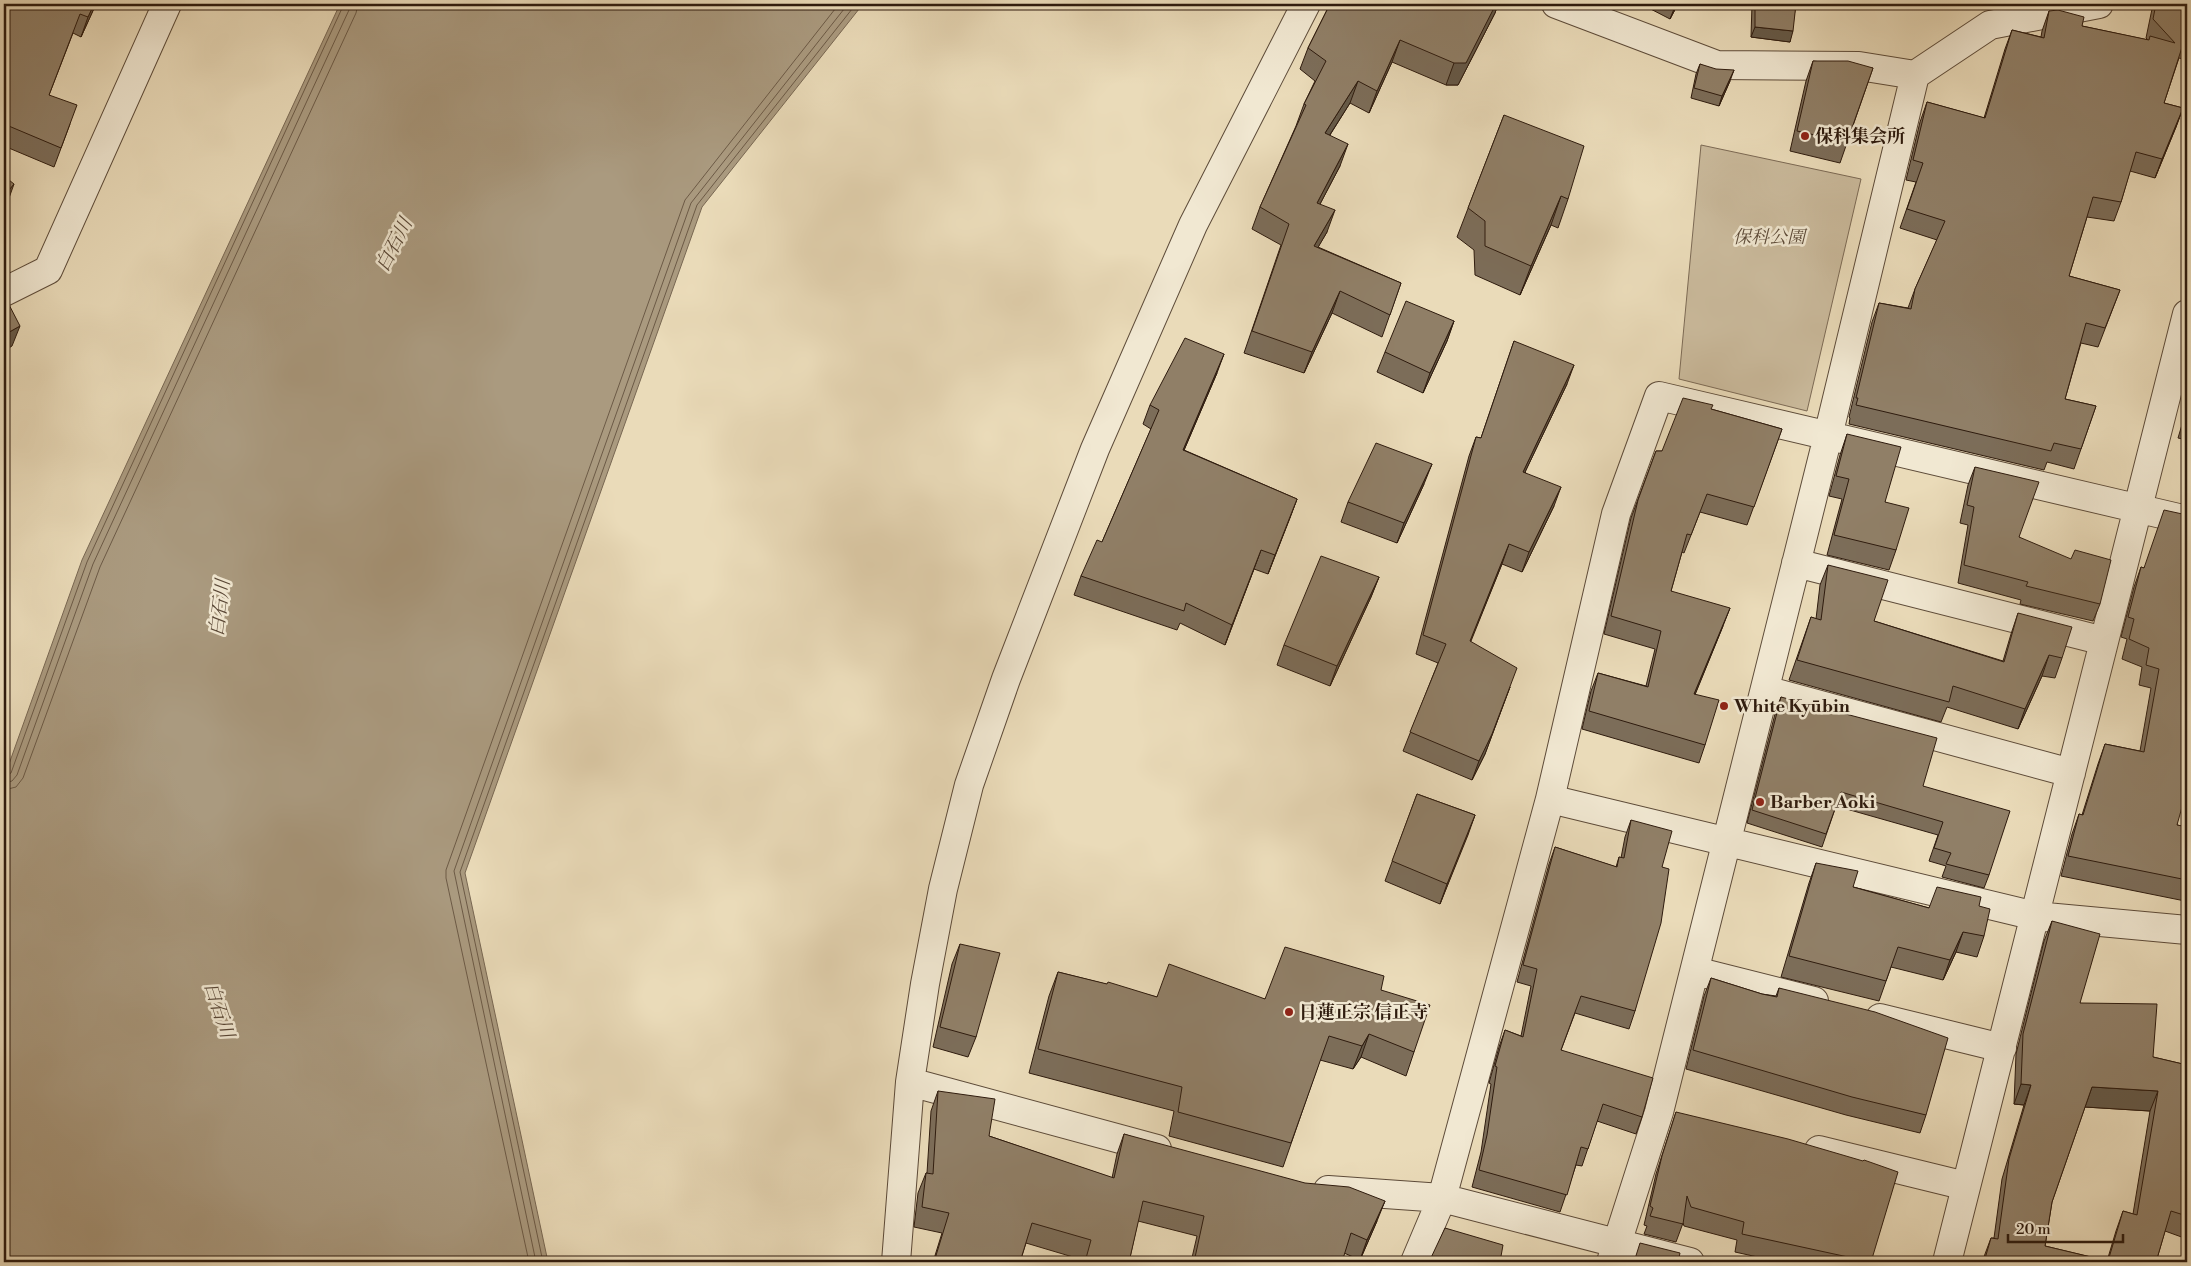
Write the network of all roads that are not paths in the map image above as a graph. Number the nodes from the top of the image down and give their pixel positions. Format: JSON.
{"nodes":[{"id":1,"x":167,"y":4,"type":"edge"},
{"id":2,"x":1306,"y":4,"type":"edge"},
{"id":3,"x":1556,"y":4,"type":"edge"},
{"id":4,"x":2099,"y":4,"type":"edge"},
{"id":5,"x":1915,"y":75,"type":"junction"},
{"id":6,"x":4,"y":292,"type":"edge"},
{"id":7,"x":2187,"y":314,"type":"edge"},
{"id":8,"x":1828,"y":436,"type":"junction"},
{"id":9,"x":2138,"y":509,"type":"junction"},
{"id":10,"x":2187,"y":520,"type":"edge"},
{"id":11,"x":1796,"y":563,"type":"junction"},
{"id":12,"x":2104,"y":641,"type":"junction"},
{"id":13,"x":1765,"y":690,"type":"junction"},
{"id":14,"x":2071,"y":774,"type":"junction"},
{"id":15,"x":1550,"y":799,"type":"junction"},
{"id":16,"x":1726,"y":842,"type":"junction"},
{"id":17,"x":2035,"y":916,"type":"junction"},
{"id":18,"x":2187,"y":930,"type":"edge"},
{"id":19,"x":1695,"y":971,"type":"junction"},
{"id":20,"x":2002,"y":1048,"type":"junction"},
{"id":21,"x":910,"y":1082,"type":"junction"},
{"id":22,"x":1794,"y":1144,"type":"edge"},
{"id":23,"x":1178,"y":1154,"type":"edge"},
{"id":24,"x":1966,"y":1186,"type":"junction"},
{"id":25,"x":1302,"y":1188,"type":"edge"},
{"id":26,"x":1442,"y":1198,"type":"junction"},
{"id":27,"x":1613,"y":1253,"type":"edge"},
{"id":28,"x":896,"y":1262,"type":"edge"},
{"id":29,"x":1415,"y":1262,"type":"edge"},
{"id":30,"x":1690,"y":1262,"type":"edge"},
{"id":31,"x":1947,"y":1262,"type":"edge"}],
"edges":[{"from":1,"to":6,"type":"street"},
{"from":2,"to":21,"type":"street"},
{"from":3,"to":5,"type":"street"},
{"from":4,"to":5,"type":"street"},
{"from":5,"to":8,"type":"street"},
{"from":7,"to":9,"type":"street"},
{"from":8,"to":9,"type":"street"},
{"from":8,"to":11,"type":"street"},
{"from":8,"to":15,"type":"street"},
{"from":9,"to":10,"type":"street"},
{"from":9,"to":12,"type":"street"},
{"from":11,"to":12,"type":"street"},
{"from":11,"to":13,"type":"street"},
{"from":12,"to":14,"type":"street"},
{"from":13,"to":14,"type":"street"},
{"from":13,"to":16,"type":"street"},
{"from":14,"to":17,"type":"street"},
{"from":15,"to":16,"type":"street"},
{"from":15,"to":26,"type":"street"},
{"from":16,"to":17,"type":"street"},
{"from":16,"to":19,"type":"street"},
{"from":17,"to":18,"type":"street"},
{"from":17,"to":20,"type":"street"},
{"from":19,"to":20,"type":"street"},
{"from":19,"to":27,"type":"street"},
{"from":20,"to":24,"type":"street"},
{"from":21,"to":23,"type":"street"},
{"from":21,"to":28,"type":"street"},
{"from":22,"to":24,"type":"street"},
{"from":24,"to":31,"type":"street"},
{"from":25,"to":26,"type":"street"},
{"from":26,"to":27,"type":"street"},
{"from":26,"to":29,"type":"street"},
{"from":27,"to":30,"type":"street"}]}
